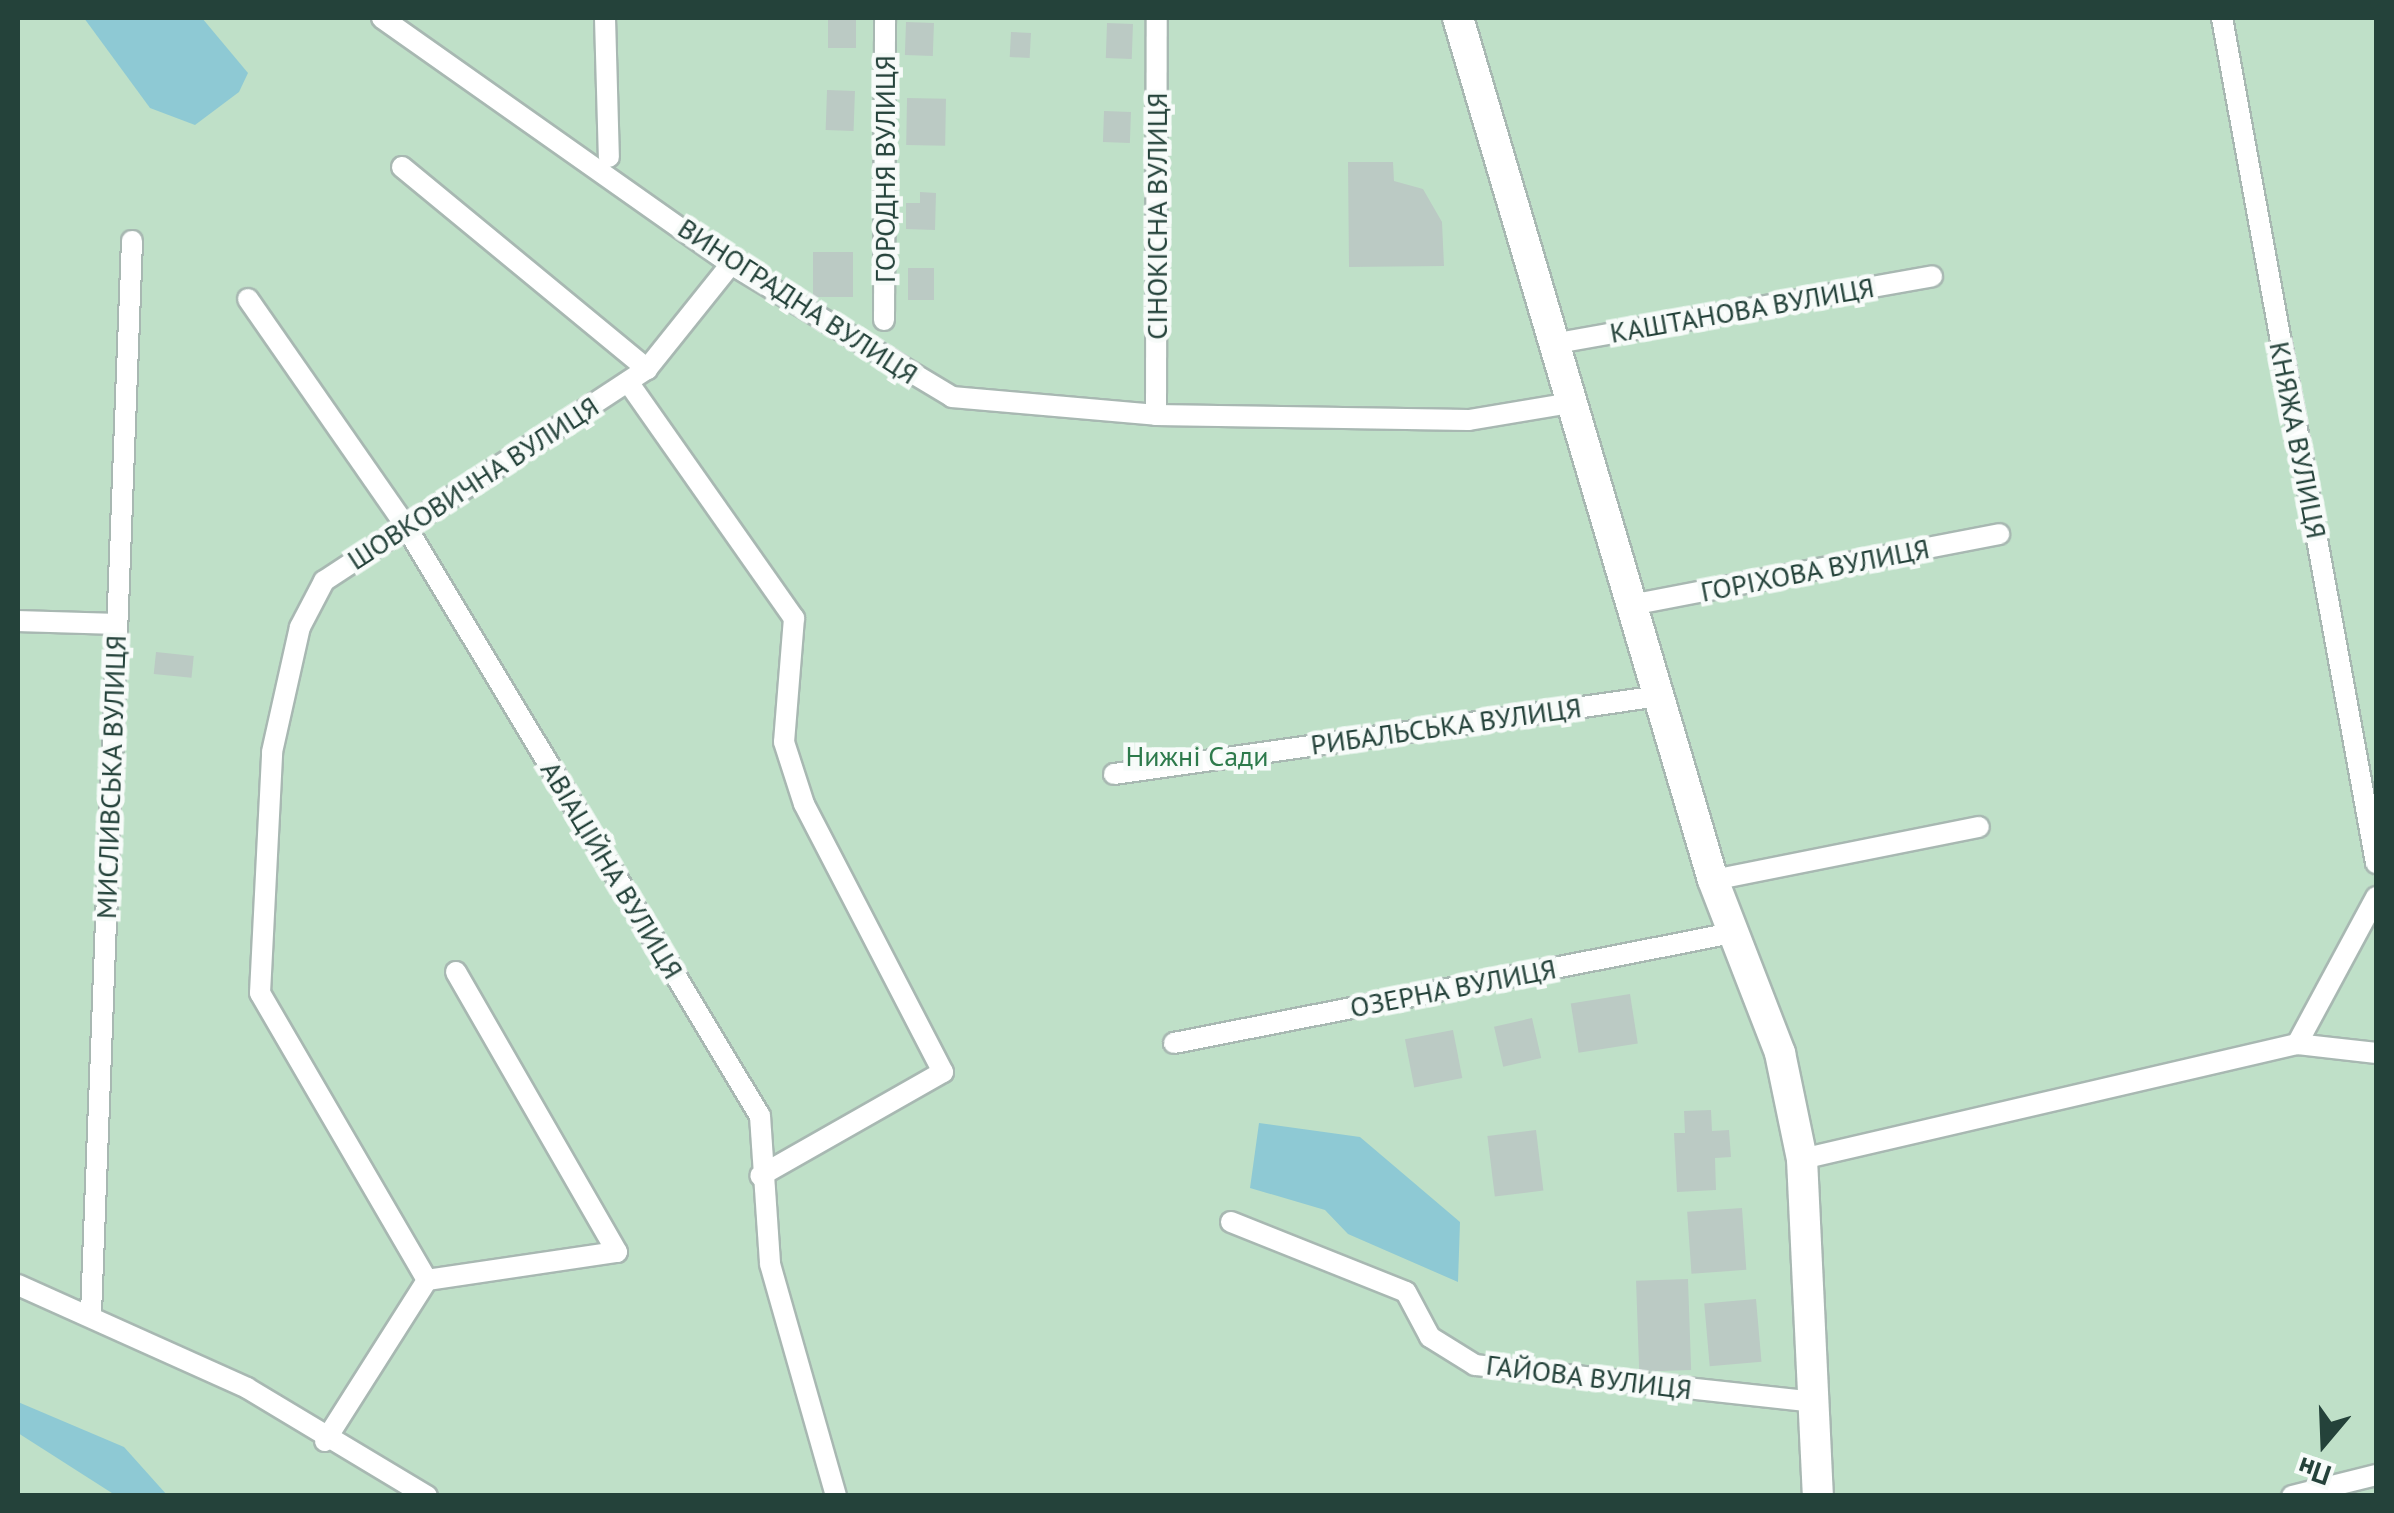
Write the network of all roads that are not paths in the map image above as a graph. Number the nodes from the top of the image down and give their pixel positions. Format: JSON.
{"nodes":[{"id":1,"x":382,"y":18,"type":"edge"},
{"id":2,"x":606,"y":18,"type":"edge"},
{"id":3,"x":885,"y":18,"type":"edge"},
{"id":4,"x":1157,"y":18,"type":"edge"},
{"id":5,"x":1458,"y":18,"type":"edge"},
{"id":6,"x":2222,"y":18,"type":"edge"},
{"id":7,"x":609,"y":157,"type":"dead end"},
{"id":8,"x":402,"y":167,"type":"dead end"},
{"id":9,"x":132,"y":241,"type":"dead end"},
{"id":10,"x":731,"y":264,"type":"junction"},
{"id":11,"x":1932,"y":276,"type":"dead end"},
{"id":12,"x":248,"y":299,"type":"dead end"},
{"id":13,"x":884,"y":320,"type":"dead end"},
{"id":14,"x":1552,"y":344,"type":"junction"},
{"id":15,"x":647,"y":369,"type":"junction"},
{"id":16,"x":628,"y":382,"type":"junction"},
{"id":17,"x":1571,"y":403,"type":"junction"},
{"id":18,"x":1156,"y":416,"type":"junction"},
{"id":19,"x":405,"y":525,"type":"junction"},
{"id":20,"x":1999,"y":534,"type":"dead end"},
{"id":21,"x":1631,"y":605,"type":"junction"},
{"id":22,"x":18,"y":622,"type":"edge"},
{"id":23,"x":117,"y":624,"type":"junction"},
{"id":24,"x":1659,"y":696,"type":"junction"},
{"id":25,"x":1114,"y":774,"type":"dead end"},
{"id":26,"x":1980,"y":827,"type":"dead end"},
{"id":27,"x":2376,"y":863,"type":"edge"},
{"id":28,"x":1714,"y":880,"type":"junction"},
{"id":29,"x":2376,"y":897,"type":"edge"},
{"id":30,"x":1732,"y":934,"type":"junction"},
{"id":31,"x":456,"y":972,"type":"dead end"},
{"id":32,"x":1174,"y":1044,"type":"dead end"},
{"id":33,"x":2296,"y":1044,"type":"junction"},
{"id":34,"x":2376,"y":1053,"type":"edge"},
{"id":35,"x":1802,"y":1159,"type":"junction"},
{"id":36,"x":760,"y":1176,"type":"junction"},
{"id":37,"x":1230,"y":1222,"type":"dead end"},
{"id":38,"x":427,"y":1280,"type":"junction"},
{"id":39,"x":18,"y":1286,"type":"edge"},
{"id":40,"x":92,"y":1314,"type":"junction"},
{"id":41,"x":1817,"y":1402,"type":"junction"},
{"id":42,"x":325,"y":1441,"type":"junction"},
{"id":43,"x":2376,"y":1475,"type":"edge"},
{"id":44,"x":427,"y":1496,"type":"edge"},
{"id":45,"x":836,"y":1496,"type":"edge"},
{"id":46,"x":1818,"y":1496,"type":"edge"},
{"id":47,"x":2292,"y":1496,"type":"edge"}],
"edges":[{"from":1,"to":10,"type":"street","name":"ВИНОГРАДНА ВУЛИЦЯ"},
{"from":2,"to":7,"type":"street"},
{"from":3,"to":13,"type":"street","name":"ГОРОДНЯ ВУЛИЦЯ"},
{"from":4,"to":18,"type":"street","name":"СІНОКІСНА ВУЛИЦЯ"},
{"from":5,"to":14,"type":"street"},
{"from":6,"to":27,"type":"street","name":"КНЯЖА ВУЛИЦЯ"},
{"from":8,"to":15,"type":"street"},
{"from":9,"to":23,"type":"street","name":"МИСЛИВСЬКА ВУЛИЦЯ"},
{"from":10,"to":15,"type":"street","name":"ШОВКОВИЧНА ВУЛИЦЯ"},
{"from":10,"to":18,"type":"street","name":"ВИНОГРАДНА ВУЛИЦЯ"},
{"from":11,"to":14,"type":"street","name":"КАШТАНОВА ВУЛИЦЯ"},
{"from":12,"to":19,"type":"street","name":"АВІАЦІЙНА ВУЛИЦЯ"},
{"from":14,"to":17,"type":"street"},
{"from":15,"to":16,"type":"street","name":"ШОВКОВИЧНА ВУЛИЦЯ"},
{"from":16,"to":19,"type":"street","name":"ШОВКОВИЧНА ВУЛИЦЯ"},
{"from":16,"to":36,"type":"street"},
{"from":17,"to":18,"type":"street","name":"ВИНОГРАДНА ВУЛИЦЯ"},
{"from":17,"to":21,"type":"street"},
{"from":19,"to":36,"type":"street","name":"АВІАЦІЙНА ВУЛИЦЯ"},
{"from":19,"to":38,"type":"street","name":"ШОВКОВИЧНА ВУЛИЦЯ"},
{"from":20,"to":21,"type":"street","name":"ГОРІХОВА ВУЛИЦЯ"},
{"from":21,"to":24,"type":"street"},
{"from":22,"to":23,"type":"street"},
{"from":23,"to":40,"type":"street","name":"МИСЛИВСЬКА ВУЛИЦЯ"},
{"from":24,"to":25,"type":"street","name":"РИБАЛЬСЬКА ВУЛИЦЯ"},
{"from":24,"to":28,"type":"street"},
{"from":26,"to":28,"type":"street"},
{"from":28,"to":30,"type":"street"},
{"from":29,"to":33,"type":"street"},
{"from":30,"to":32,"type":"street","name":"ОЗЕРНА ВУЛИЦЯ"},
{"from":30,"to":35,"type":"street"},
{"from":31,"to":38,"type":"street"},
{"from":33,"to":34,"type":"street"},
{"from":33,"to":35,"type":"street"},
{"from":35,"to":41,"type":"street"},
{"from":36,"to":45,"type":"street","name":"АВІАЦІЙНА ВУЛИЦЯ"},
{"from":37,"to":41,"type":"street","name":"ГАЙОВА ВУЛИЦЯ"},
{"from":38,"to":42,"type":"street"},
{"from":39,"to":40,"type":"street"},
{"from":40,"to":42,"type":"street"},
{"from":41,"to":46,"type":"street"},
{"from":42,"to":44,"type":"street"},
{"from":43,"to":47,"type":"street"}]}
